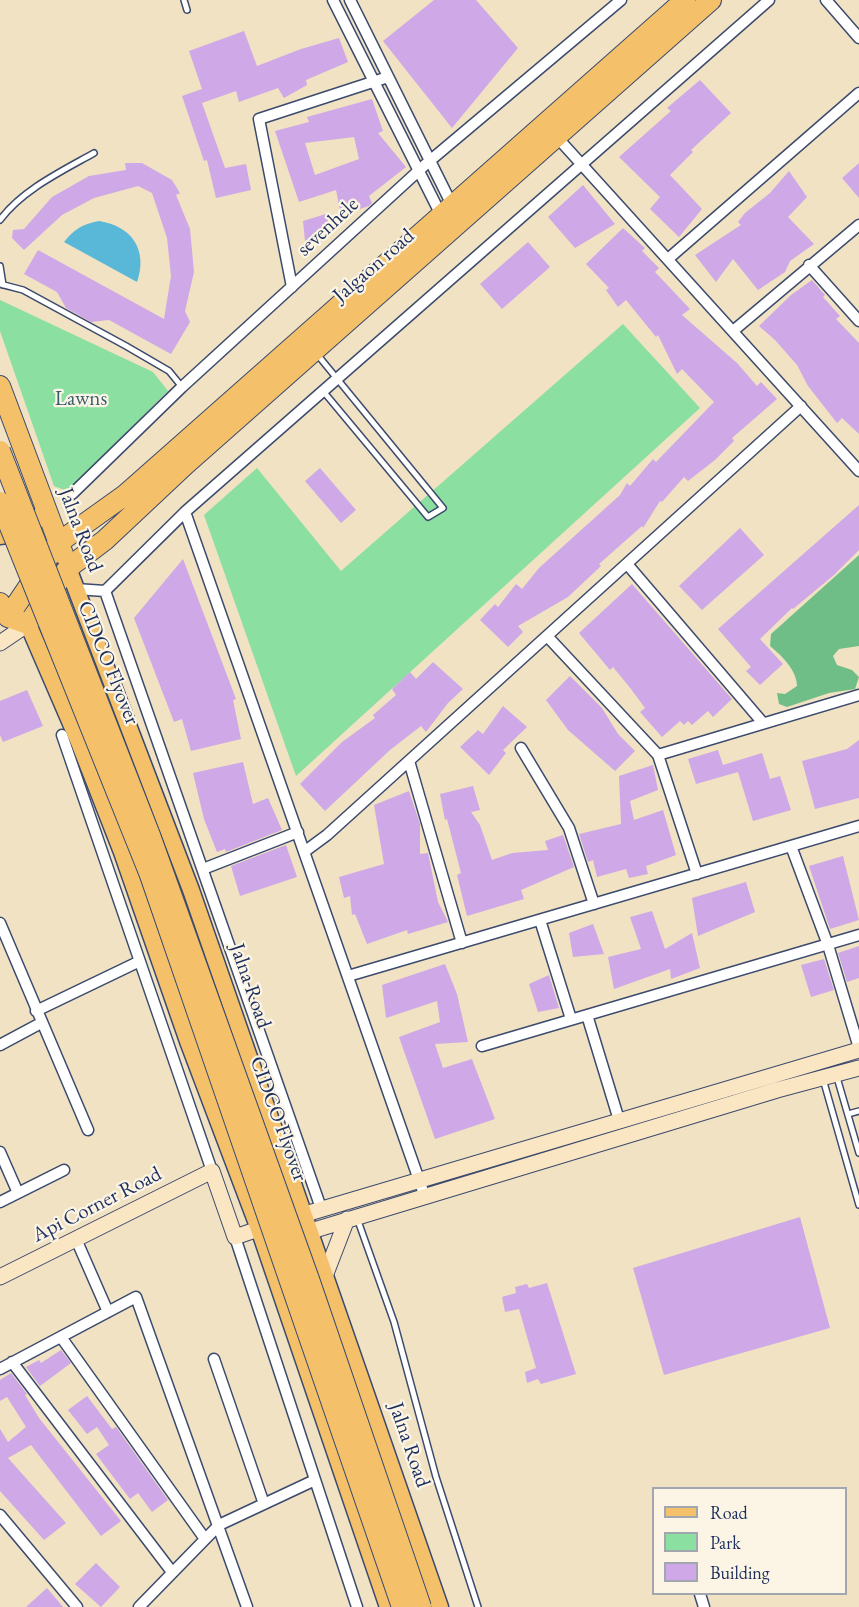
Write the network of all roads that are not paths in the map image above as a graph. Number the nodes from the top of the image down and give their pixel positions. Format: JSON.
{"nodes":[{"id":1,"x":184,"y":0,"type":"edge"},
{"id":2,"x":333,"y":0,"type":"edge"},
{"id":3,"x":350,"y":0,"type":"edge"},
{"id":4,"x":621,"y":0,"type":"edge"},
{"id":5,"x":685,"y":0,"type":"edge"},
{"id":6,"x":711,"y":0,"type":"edge"},
{"id":7,"x":769,"y":0,"type":"edge"},
{"id":8,"x":826,"y":0,"type":"edge"},
{"id":9,"x":187,"y":10,"type":"dead end"},
{"id":10,"x":859,"y":38,"type":"edge"},
{"id":11,"x":388,"y":77,"type":"junction"},
{"id":12,"x":372,"y":82,"type":"junction"},
{"id":13,"x":859,"y":93,"type":"edge"},
{"id":14,"x":550,"y":130,"type":"junction"},
{"id":15,"x":94,"y":153,"type":"dead end"},
{"id":16,"x":430,"y":160,"type":"junction"},
{"id":17,"x":582,"y":165,"type":"junction"},
{"id":18,"x":418,"y":171,"type":"junction"},
{"id":19,"x":446,"y":210,"type":"junction"},
{"id":20,"x":0,"y":220,"type":"edge"},
{"id":21,"x":859,"y":225,"type":"edge"},
{"id":22,"x":668,"y":259,"type":"junction"},
{"id":23,"x":809,"y":265,"type":"junction"},
{"id":24,"x":0,"y":266,"type":"edge"},
{"id":25,"x":1,"y":284,"type":"edge"},
{"id":26,"x":292,"y":287,"type":"junction"},
{"id":27,"x":859,"y":321,"type":"edge"},
{"id":28,"x":733,"y":331,"type":"junction"},
{"id":29,"x":308,"y":344,"type":"junction"},
{"id":30,"x":338,"y":378,"type":"junction"},
{"id":31,"x":0,"y":386,"type":"edge"},
{"id":32,"x":183,"y":387,"type":"junction"},
{"id":33,"x":323,"y":391,"type":"junction"},
{"id":34,"x":801,"y":406,"type":"junction"},
{"id":35,"x":0,"y":451,"type":"edge"},
{"id":36,"x":859,"y":471,"type":"edge"},
{"id":37,"x":72,"y":494,"type":"dead end"},
{"id":38,"x":0,"y":502,"type":"edge"},
{"id":39,"x":45,"y":507,"type":"junction"},
{"id":40,"x":185,"y":512,"type":"junction"},
{"id":41,"x":0,"y":536,"type":"edge"},
{"id":42,"x":58,"y":543,"type":"junction"},
{"id":43,"x":627,"y":564,"type":"junction"},
{"id":44,"x":68,"y":568,"type":"junction"},
{"id":45,"x":76,"y":589,"type":"junction"},
{"id":46,"x":105,"y":591,"type":"junction"},
{"id":47,"x":3,"y":615,"type":"edge"},
{"id":48,"x":28,"y":624,"type":"junction"},
{"id":49,"x":547,"y":636,"type":"junction"},
{"id":50,"x":0,"y":643,"type":"edge"},
{"id":51,"x":859,"y":695,"type":"edge"},
{"id":52,"x":764,"y":723,"type":"junction"},
{"id":53,"x":62,"y":735,"type":"dead end"},
{"id":54,"x":521,"y":748,"type":"dead end"},
{"id":55,"x":658,"y":755,"type":"junction"},
{"id":56,"x":409,"y":761,"type":"junction"},
{"id":57,"x":859,"y":826,"type":"edge"},
{"id":58,"x":298,"y":832,"type":"junction"},
{"id":59,"x":791,"y":846,"type":"junction"},
{"id":60,"x":304,"y":852,"type":"junction"},
{"id":61,"x":203,"y":869,"type":"junction"},
{"id":62,"x":697,"y":874,"type":"junction"},
{"id":63,"x":594,"y":904,"type":"junction"},
{"id":64,"x":540,"y":920,"type":"junction"},
{"id":65,"x":0,"y":923,"type":"edge"},
{"id":66,"x":859,"y":935,"type":"edge"},
{"id":67,"x":462,"y":943,"type":"junction"},
{"id":68,"x":828,"y":945,"type":"junction"},
{"id":69,"x":4,"y":946,"type":"edge"},
{"id":70,"x":138,"y":962,"type":"junction"},
{"id":71,"x":348,"y":976,"type":"junction"},
{"id":72,"x":36,"y":1011,"type":"junction"},
{"id":73,"x":588,"y":1015,"type":"junction"},
{"id":74,"x":571,"y":1019,"type":"junction"},
{"id":75,"x":42,"y":1023,"type":"junction"},
{"id":76,"x":0,"y":1045,"type":"edge"},
{"id":77,"x":482,"y":1046,"type":"dead end"},
{"id":78,"x":859,"y":1049,"type":"edge"},
{"id":79,"x":825,"y":1060,"type":"junction"},
{"id":80,"x":859,"y":1068,"type":"edge"},
{"id":81,"x":830,"y":1077,"type":"junction"},
{"id":82,"x":859,"y":1111,"type":"edge"},
{"id":83,"x":848,"y":1114,"type":"junction"},
{"id":84,"x":619,"y":1120,"type":"junction"},
{"id":85,"x":88,"y":1130,"type":"dead end"},
{"id":86,"x":0,"y":1152,"type":"edge"},
{"id":87,"x":859,"y":1154,"type":"edge"},
{"id":88,"x":64,"y":1170,"type":"dead end"},
{"id":89,"x":212,"y":1171,"type":"junction"},
{"id":90,"x":419,"y":1179,"type":"junction"},
{"id":91,"x":18,"y":1193,"type":"junction"},
{"id":92,"x":425,"y":1197,"type":"junction"},
{"id":93,"x":0,"y":1202,"type":"edge"},
{"id":94,"x":859,"y":1204,"type":"edge"},
{"id":95,"x":321,"y":1208,"type":"junction"},
{"id":96,"x":304,"y":1214,"type":"junction"},
{"id":97,"x":352,"y":1218,"type":"junction"},
{"id":98,"x":259,"y":1229,"type":"junction"},
{"id":99,"x":310,"y":1231,"type":"junction"},
{"id":100,"x":236,"y":1237,"type":"junction"},
{"id":101,"x":76,"y":1239,"type":"junction"},
{"id":102,"x":264,"y":1246,"type":"junction"},
{"id":103,"x":326,"y":1276,"type":"junction"},
{"id":104,"x":0,"y":1277,"type":"edge"},
{"id":105,"x":108,"y":1312,"type":"junction"},
{"id":106,"x":61,"y":1337,"type":"junction"},
{"id":107,"x":214,"y":1359,"type":"dead end"},
{"id":108,"x":12,"y":1362,"type":"junction"},
{"id":109,"x":0,"y":1368,"type":"edge"},
{"id":110,"x":315,"y":1480,"type":"junction"},
{"id":111,"x":264,"y":1504,"type":"junction"},
{"id":112,"x":0,"y":1515,"type":"edge"},
{"id":113,"x":219,"y":1525,"type":"junction"},
{"id":114,"x":205,"y":1539,"type":"junction"},
{"id":115,"x":172,"y":1572,"type":"junction"},
{"id":116,"x":77,"y":1607,"type":"edge"},
{"id":117,"x":139,"y":1607,"type":"edge"},
{"id":118,"x":247,"y":1607,"type":"edge"},
{"id":119,"x":357,"y":1607,"type":"edge"},
{"id":120,"x":388,"y":1607,"type":"edge"},
{"id":121,"x":402,"y":1607,"type":"edge"},
{"id":122,"x":421,"y":1607,"type":"edge"},
{"id":123,"x":440,"y":1607,"type":"edge"},
{"id":124,"x":478,"y":1607,"type":"edge"}],
"edges":[{"from":1,"to":9,"type":"lane"},
{"from":2,"to":12,"type":"street"},
{"from":3,"to":11,"type":"street"},
{"from":4,"to":16,"type":"street","name":"sevenhele"},
{"from":5,"to":14,"type":"highway","name":"Jalgaon road"},
{"from":6,"to":14,"type":"highway","name":"Jalgaon road"},
{"from":7,"to":17,"type":"street"},
{"from":8,"to":10,"type":"street"},
{"from":11,"to":12,"type":"street"},
{"from":11,"to":16,"type":"street"},
{"from":12,"to":18,"type":"street"},
{"from":12,"to":26,"type":"street"},
{"from":13,"to":22,"type":"street"},
{"from":14,"to":17,"type":"street"},
{"from":14,"to":19,"type":"highway","name":"Jalgaon road"},
{"from":14,"to":29,"type":"highway","name":"Jalgaon road"},
{"from":15,"to":20,"type":"lane"},
{"from":16,"to":18,"type":"street","name":"sevenhele"},
{"from":16,"to":19,"type":"street"},
{"from":17,"to":22,"type":"street"},
{"from":17,"to":30,"type":"street"},
{"from":18,"to":19,"type":"street"},
{"from":18,"to":26,"type":"street","name":"sevenhele"},
{"from":19,"to":29,"type":"highway","name":"Jalgaon road"},
{"from":21,"to":23,"type":"street"},
{"from":22,"to":28,"type":"street"},
{"from":23,"to":27,"type":"street"},
{"from":23,"to":28,"type":"street"},
{"from":24,"to":25,"type":"lane"},
{"from":25,"to":32,"type":"lane"},
{"from":26,"to":32,"type":"street","name":"sevenhele"},
{"from":28,"to":34,"type":"street"},
{"from":29,"to":30,"type":"lane"},
{"from":29,"to":42,"type":"highway","name":"Jalgaon road"},
{"from":29,"to":44,"type":"highway","name":"Jalgaon road"},
{"from":30,"to":33,"type":"street"},
{"from":30,"to":33,"type":"lane"},
{"from":31,"to":39,"type":"highway","name":"Jalna Road"},
{"from":32,"to":37,"type":"street","name":"sevenhele"},
{"from":33,"to":40,"type":"street"},
{"from":34,"to":36,"type":"street"},
{"from":34,"to":43,"type":"street"},
{"from":35,"to":122,"type":"highway","name":"CIDCO Flyover","bridge":true},
{"from":38,"to":121,"type":"highway","name":"CIDCO Flyover","bridge":true},
{"from":39,"to":41,"type":"main road"},
{"from":39,"to":42,"type":"highway","name":"Jalna Road"},
{"from":40,"to":46,"type":"street"},
{"from":40,"to":58,"type":"street"},
{"from":42,"to":44,"type":"highway","name":"Jalna Road"},
{"from":42,"to":47,"type":"highway"},
{"from":43,"to":49,"type":"street"},
{"from":43,"to":52,"type":"street"},
{"from":44,"to":45,"type":"main road","name":"Jalna Road"},
{"from":44,"to":48,"type":"highway","name":"Jalgaon road"},
{"from":45,"to":46,"type":"street"},
{"from":45,"to":96,"type":"main road","name":"Jalna Road"},
{"from":46,"to":61,"type":"street"},
{"from":47,"to":48,"type":"highway"},
{"from":48,"to":50,"type":"street"},
{"from":48,"to":98,"type":"main road"},
{"from":49,"to":55,"type":"street"},
{"from":49,"to":56,"type":"street"},
{"from":51,"to":52,"type":"street"},
{"from":52,"to":55,"type":"street"},
{"from":53,"to":70,"type":"street"},
{"from":54,"to":63,"type":"street"},
{"from":55,"to":62,"type":"street"},
{"from":56,"to":60,"type":"street"},
{"from":56,"to":67,"type":"street"},
{"from":57,"to":59,"type":"street"},
{"from":58,"to":60,"type":"street"},
{"from":58,"to":61,"type":"street"},
{"from":59,"to":62,"type":"street"},
{"from":59,"to":68,"type":"street"},
{"from":60,"to":71,"type":"street"},
{"from":61,"to":95,"type":"street"},
{"from":62,"to":63,"type":"street"},
{"from":63,"to":64,"type":"street"},
{"from":64,"to":67,"type":"street"},
{"from":64,"to":74,"type":"street"},
{"from":65,"to":69,"type":"street"},
{"from":66,"to":68,"type":"street"},
{"from":67,"to":71,"type":"street"},
{"from":68,"to":73,"type":"street"},
{"from":68,"to":78,"type":"street"},
{"from":69,"to":72,"type":"street"},
{"from":70,"to":72,"type":"street"},
{"from":70,"to":89,"type":"street"},
{"from":71,"to":90,"type":"street"},
{"from":72,"to":75,"type":"street"},
{"from":73,"to":74,"type":"street"},
{"from":73,"to":84,"type":"street"},
{"from":74,"to":77,"type":"street"},
{"from":75,"to":76,"type":"street"},
{"from":75,"to":85,"type":"street"},
{"from":78,"to":79,"type":"street"},
{"from":79,"to":81,"type":"lane"},
{"from":79,"to":81,"type":"lane"},
{"from":79,"to":84,"type":"street"},
{"from":80,"to":81,"type":"street"},
{"from":81,"to":83,"type":"lane"},
{"from":81,"to":92,"type":"street"},
{"from":81,"to":94,"type":"lane"},
{"from":82,"to":83,"type":"lane"},
{"from":83,"to":87,"type":"lane"},
{"from":84,"to":90,"type":"street"},
{"from":86,"to":91,"type":"street"},
{"from":88,"to":91,"type":"street"},
{"from":89,"to":100,"type":"street"},
{"from":89,"to":101,"type":"street","name":"Api Corner Road"},
{"from":90,"to":92,"type":"street"},
{"from":90,"to":95,"type":"street"},
{"from":91,"to":93,"type":"street"},
{"from":92,"to":97,"type":"street"},
{"from":95,"to":96,"type":"street"},
{"from":96,"to":98,"type":"street"},
{"from":96,"to":99,"type":"main road","name":"Jalna Road"},
{"from":97,"to":99,"type":"street"},
{"from":97,"to":103,"type":"street"},
{"from":97,"to":124,"type":"lane"},
{"from":98,"to":100,"type":"street"},
{"from":98,"to":102,"type":"main road"},
{"from":99,"to":102,"type":"street"},
{"from":99,"to":103,"type":"main road","name":"Jalna Road"},
{"from":100,"to":110,"type":"street"},
{"from":101,"to":104,"type":"street","name":"Api Corner Road"},
{"from":101,"to":105,"type":"street"},
{"from":102,"to":120,"type":"main road"},
{"from":103,"to":123,"type":"main road","name":"Jalna Road"},
{"from":105,"to":106,"type":"street"},
{"from":105,"to":113,"type":"street"},
{"from":106,"to":108,"type":"street"},
{"from":106,"to":114,"type":"street"},
{"from":107,"to":111,"type":"street"},
{"from":108,"to":109,"type":"street"},
{"from":108,"to":115,"type":"street"},
{"from":110,"to":111,"type":"street"},
{"from":110,"to":119,"type":"street"},
{"from":111,"to":113,"type":"street"},
{"from":112,"to":116,"type":"street"},
{"from":113,"to":114,"type":"street"},
{"from":113,"to":118,"type":"street"},
{"from":114,"to":115,"type":"street"},
{"from":115,"to":117,"type":"street"}]}
